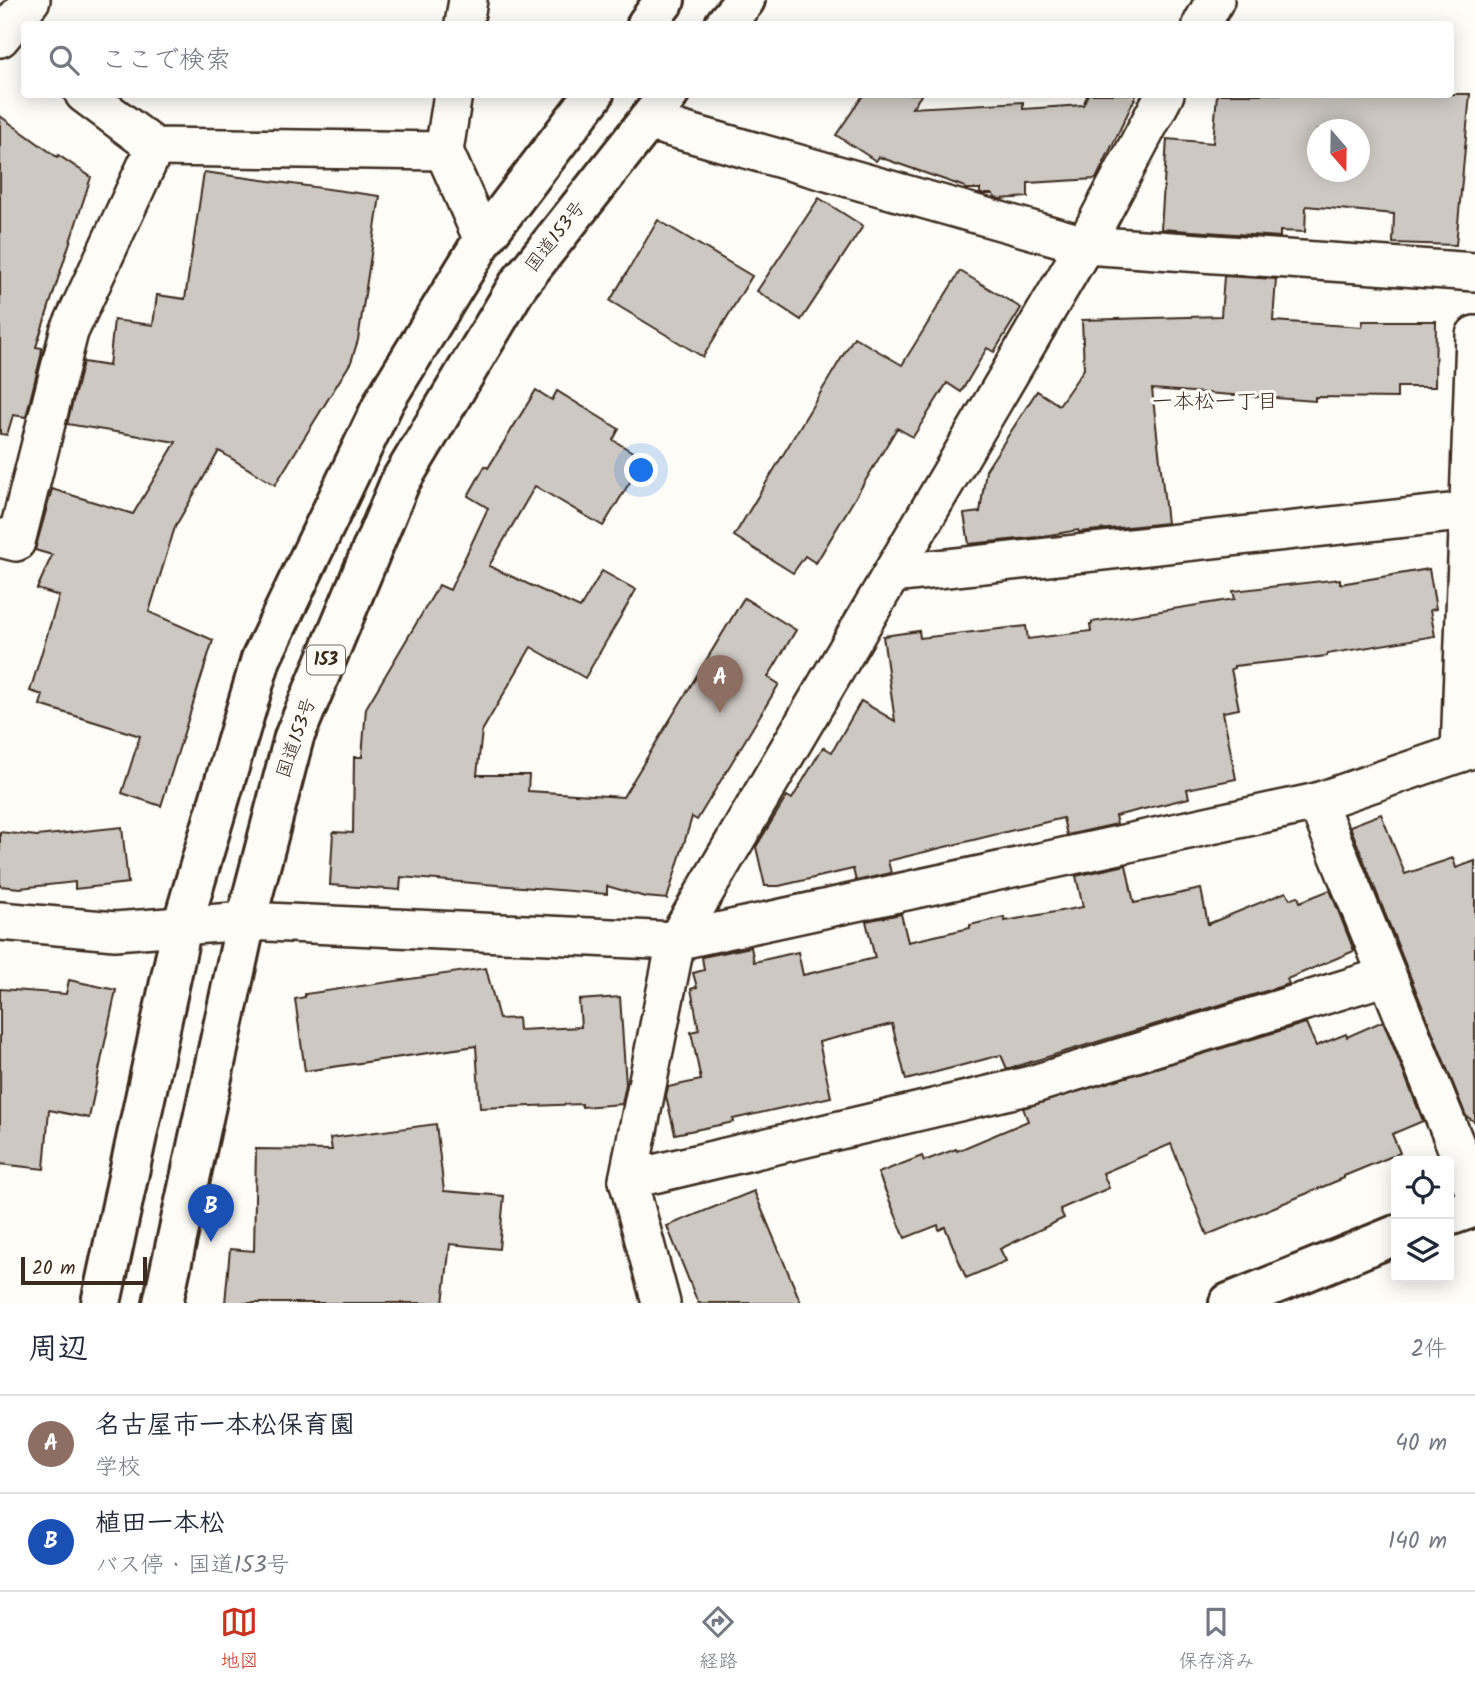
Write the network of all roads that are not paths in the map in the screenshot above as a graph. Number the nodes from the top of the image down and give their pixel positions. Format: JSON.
{"nodes":[{"id":1,"x":31,"y":0,"type":"edge"},
{"id":2,"x":468,"y":0,"type":"edge"},
{"id":3,"x":665,"y":0,"type":"edge"},
{"id":4,"x":745,"y":0,"type":"edge"},
{"id":5,"x":1215,"y":0,"type":"edge"},
{"id":6,"x":464,"y":21,"type":"edge"},
{"id":7,"x":649,"y":21,"type":"edge"},
{"id":8,"x":728,"y":21,"type":"edge"},
{"id":9,"x":1204,"y":21,"type":"edge"},
{"id":10,"x":10,"y":41,"type":"edge"},
{"id":11,"x":90,"y":98,"type":"edge"},
{"id":12,"x":452,"y":98,"type":"edge"},
{"id":13,"x":591,"y":98,"type":"edge"},
{"id":14,"x":1163,"y":98,"type":"edge"},
{"id":15,"x":658,"y":108,"type":"edge"},
{"id":16,"x":155,"y":147,"type":"junction"},
{"id":17,"x":444,"y":151,"type":"junction"},
{"id":18,"x":483,"y":240,"type":"junction"},
{"id":19,"x":1085,"y":244,"type":"junction"},
{"id":20,"x":1475,"y":272,"type":"edge"},
{"id":21,"x":1475,"y":335,"type":"edge"},
{"id":22,"x":1469,"y":511,"type":"junction"},
{"id":23,"x":0,"y":538,"type":"edge"},
{"id":24,"x":891,"y":574,"type":"junction"},
{"id":25,"x":1468,"y":750,"type":"edge"},
{"id":26,"x":1317,"y":802,"type":"junction"},
{"id":27,"x":0,"y":921,"type":"edge"},
{"id":28,"x":246,"y":921,"type":"junction"},
{"id":29,"x":182,"y":926,"type":"junction"},
{"id":30,"x":676,"y":942,"type":"junction"},
{"id":31,"x":1387,"y":976,"type":"junction"},
{"id":32,"x":628,"y":1180,"type":"junction"},
{"id":33,"x":1475,"y":1194,"type":"edge"},
{"id":34,"x":1475,"y":1207,"type":"edge"},
{"id":35,"x":1454,"y":1214,"type":"edge"},
{"id":36,"x":1391,"y":1237,"type":"edge"},
{"id":37,"x":101,"y":1303,"type":"edge"},
{"id":38,"x":163,"y":1303,"type":"edge"},
{"id":39,"x":660,"y":1303,"type":"edge"},
{"id":40,"x":1229,"y":1303,"type":"edge"}],
"edges":[{"from":1,"to":10,"type":"street"},
{"from":2,"to":6,"type":"street"},
{"from":3,"to":7,"type":"main road"},
{"from":4,"to":8,"type":"main road"},
{"from":5,"to":9,"type":"street"},
{"from":11,"to":16,"type":"street"},
{"from":12,"to":17,"type":"street"},
{"from":13,"to":18,"type":"main road"},
{"from":14,"to":19,"type":"street"},
{"from":15,"to":19,"type":"street"},
{"from":15,"to":28,"type":"main road","name":"国道153号","number":"153"},
{"from":16,"to":17,"type":"street"},
{"from":16,"to":23,"type":"street"},
{"from":17,"to":18,"type":"street"},
{"from":18,"to":29,"type":"main road"},
{"from":19,"to":20,"type":"street"},
{"from":19,"to":24,"type":"street"},
{"from":21,"to":22,"type":"street"},
{"from":22,"to":24,"type":"street"},
{"from":22,"to":25,"type":"street"},
{"from":24,"to":30,"type":"street"},
{"from":25,"to":26,"type":"street"},
{"from":26,"to":30,"type":"street"},
{"from":26,"to":31,"type":"street"},
{"from":27,"to":29,"type":"street"},
{"from":28,"to":29,"type":"street"},
{"from":28,"to":30,"type":"street"},
{"from":28,"to":38,"type":"main road","name":"国道153号","number":"153"},
{"from":29,"to":37,"type":"main road"},
{"from":30,"to":32,"type":"street"},
{"from":31,"to":32,"type":"street"},
{"from":31,"to":33,"type":"street"},
{"from":32,"to":39,"type":"street"},
{"from":34,"to":35,"type":"main road"},
{"from":36,"to":40,"type":"main road"}]}
